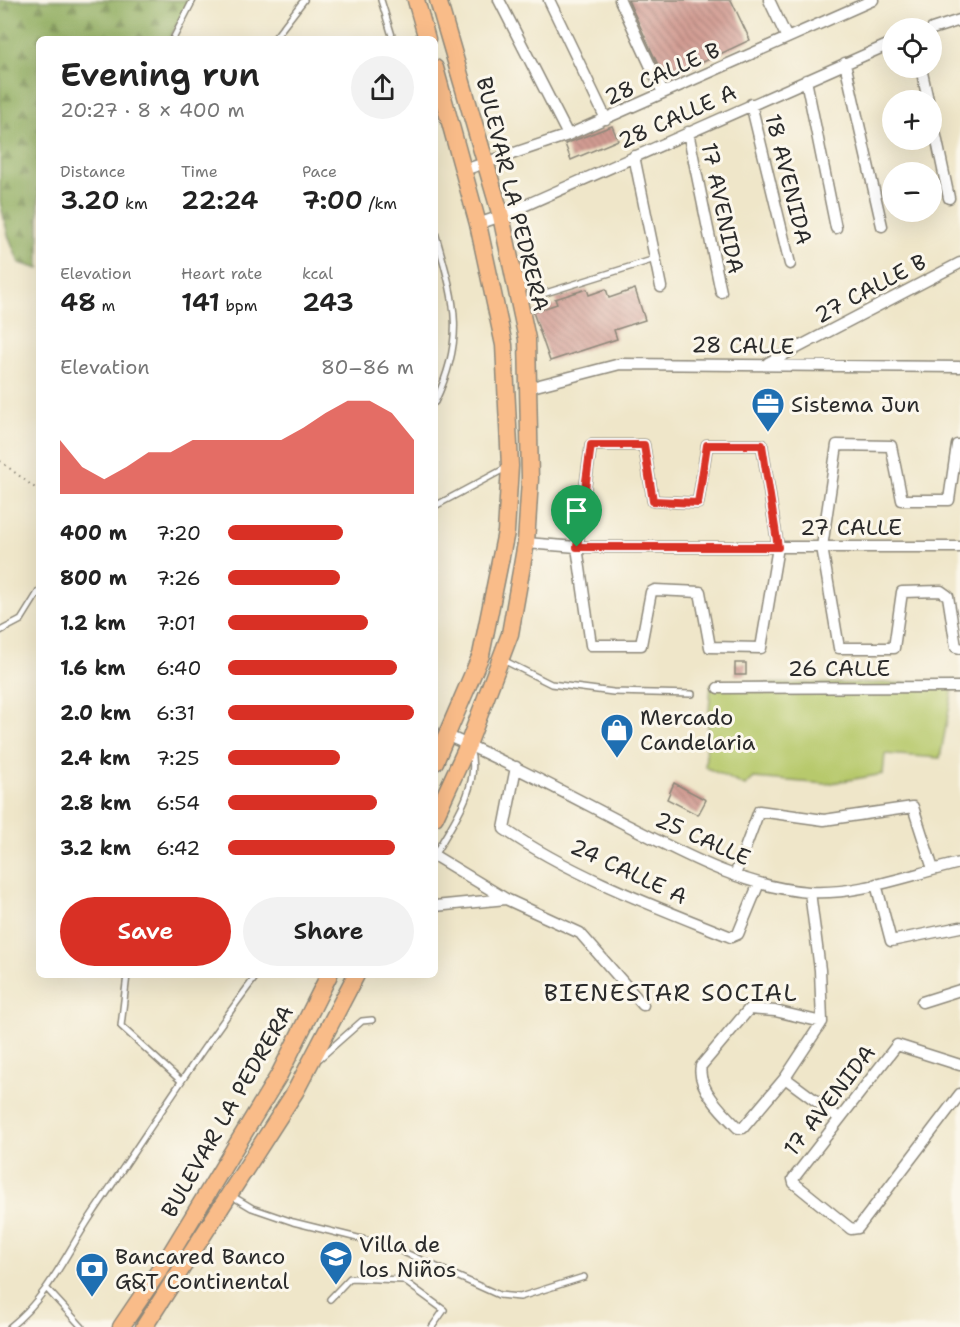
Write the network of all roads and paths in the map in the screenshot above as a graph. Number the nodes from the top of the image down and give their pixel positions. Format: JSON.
{"nodes":[{"id":1,"x":194,"y":0,"type":"edge"},
{"id":2,"x":304,"y":0,"type":"edge"},
{"id":3,"x":381,"y":0,"type":"edge"},
{"id":4,"x":416,"y":0,"type":"edge"},
{"id":5,"x":438,"y":0,"type":"edge"},
{"id":6,"x":499,"y":0,"type":"edge"},
{"id":7,"x":549,"y":0,"type":"edge"},
{"id":8,"x":620,"y":0,"type":"edge"},
{"id":9,"x":769,"y":0,"type":"edge"},
{"id":10,"x":873,"y":0,"type":"edge"},
{"id":11,"x":960,"y":20,"type":"edge"},
{"id":12,"x":942,"y":26,"type":"edge"},
{"id":13,"x":175,"y":36,"type":"edge"},
{"id":14,"x":276,"y":36,"type":"edge"},
{"id":15,"x":392,"y":36,"type":"edge"},
{"id":16,"x":426,"y":36,"type":"edge"},
{"id":17,"x":787,"y":38,"type":"junction"},
{"id":18,"x":882,"y":47,"type":"edge"},
{"id":19,"x":845,"y":63,"type":"junction"},
{"id":20,"x":438,"y":79,"type":"edge"},
{"id":21,"x":806,"y":80,"type":"junction"},
{"id":22,"x":663,"y":93,"type":"junction"},
{"id":23,"x":751,"y":104,"type":"junction"},
{"id":24,"x":606,"y":119,"type":"junction"},
{"id":25,"x":688,"y":132,"type":"junction"},
{"id":26,"x":568,"y":135,"type":"junction"},
{"id":27,"x":939,"y":150,"type":"edge"},
{"id":28,"x":634,"y":156,"type":"junction"},
{"id":29,"x":484,"y":164,"type":"junction"},
{"id":30,"x":464,"y":170,"type":"junction"},
{"id":31,"x":949,"y":198,"type":"dead end"},
{"id":32,"x":501,"y":216,"type":"junction"},
{"id":33,"x":478,"y":224,"type":"junction"},
{"id":34,"x":882,"y":226,"type":"dead end"},
{"id":35,"x":836,"y":228,"type":"dead end"},
{"id":36,"x":438,"y":243,"type":"edge"},
{"id":37,"x":655,"y":259,"type":"junction"},
{"id":38,"x":960,"y":263,"type":"edge"},
{"id":39,"x":790,"y":264,"type":"dead end"},
{"id":40,"x":661,"y":286,"type":"dead end"},
{"id":41,"x":721,"y":292,"type":"dead end"},
{"id":42,"x":519,"y":301,"type":"junction"},
{"id":43,"x":765,"y":365,"type":"junction"},
{"id":44,"x":960,"y":367,"type":"edge"},
{"id":45,"x":528,"y":388,"type":"junction"},
{"id":46,"x":438,"y":395,"type":"edge"},
{"id":47,"x":958,"y":445,"type":"edge"},
{"id":48,"x":0,"y":461,"type":"edge"},
{"id":49,"x":510,"y":466,"type":"junction"},
{"id":50,"x":36,"y":489,"type":"edge"},
{"id":51,"x":438,"y":504,"type":"edge"},
{"id":52,"x":526,"y":543,"type":"junction"},
{"id":53,"x":577,"y":547,"type":"junction"},
{"id":54,"x":778,"y":547,"type":"junction"},
{"id":55,"x":822,"y":547,"type":"junction"},
{"id":56,"x":960,"y":547,"type":"edge"},
{"id":57,"x":36,"y":596,"type":"edge"},
{"id":58,"x":0,"y":631,"type":"edge"},
{"id":59,"x":958,"y":648,"type":"edge"},
{"id":60,"x":502,"y":659,"type":"junction"},
{"id":61,"x":960,"y":687,"type":"edge"},
{"id":62,"x":718,"y":688,"type":"dead end"},
{"id":63,"x":692,"y":694,"type":"dead end"},
{"id":64,"x":448,"y":736,"type":"junction"},
{"id":65,"x":468,"y":744,"type":"junction"},
{"id":66,"x":438,"y":756,"type":"edge"},
{"id":67,"x":516,"y":767,"type":"junction"},
{"id":68,"x":438,"y":810,"type":"edge"},
{"id":69,"x":438,"y":849,"type":"edge"},
{"id":70,"x":438,"y":857,"type":"edge"},
{"id":71,"x":960,"y":863,"type":"edge"},
{"id":72,"x":933,"y":869,"type":"junction"},
{"id":73,"x":735,"y":875,"type":"junction"},
{"id":74,"x":759,"y":883,"type":"junction"},
{"id":75,"x":876,"y":884,"type":"junction"},
{"id":76,"x":810,"y":892,"type":"junction"},
{"id":77,"x":506,"y":899,"type":"junction"},
{"id":78,"x":438,"y":906,"type":"edge"},
{"id":79,"x":960,"y":927,"type":"edge"},
{"id":80,"x":127,"y":978,"type":"edge"},
{"id":81,"x":255,"y":978,"type":"edge"},
{"id":82,"x":328,"y":978,"type":"edge"},
{"id":83,"x":354,"y":978,"type":"edge"},
{"id":84,"x":960,"y":990,"type":"edge"},
{"id":85,"x":922,"y":1002,"type":"dead end"},
{"id":86,"x":643,"y":1005,"type":"dead end"},
{"id":87,"x":372,"y":1020,"type":"dead end"},
{"id":88,"x":822,"y":1022,"type":"junction"},
{"id":89,"x":960,"y":1065,"type":"edge"},
{"id":90,"x":308,"y":1069,"type":"junction"},
{"id":91,"x":785,"y":1078,"type":"junction"},
{"id":92,"x":181,"y":1081,"type":"junction"},
{"id":93,"x":960,"y":1094,"type":"edge"},
{"id":94,"x":839,"y":1118,"type":"junction"},
{"id":95,"x":231,"y":1195,"type":"junction"},
{"id":96,"x":584,"y":1277,"type":"dead end"},
{"id":97,"x":48,"y":1290,"type":"junction"},
{"id":98,"x":330,"y":1299,"type":"dead end"},
{"id":99,"x":10,"y":1327,"type":"edge"},
{"id":100,"x":82,"y":1327,"type":"edge"},
{"id":101,"x":121,"y":1327,"type":"edge"},
{"id":102,"x":144,"y":1327,"type":"edge"},
{"id":103,"x":432,"y":1327,"type":"edge"}],
"edges":[{"from":1,"to":13,"type":"lane"},
{"from":2,"to":14,"type":"lane"},
{"from":3,"to":15,"type":"lane"},
{"from":4,"to":16,"type":"main road"},
{"from":5,"to":29,"type":"main road","name":"BULEVAR LA PEDRERA"},
{"from":6,"to":26,"type":"street"},
{"from":7,"to":24,"type":"street"},
{"from":8,"to":22,"type":"street"},
{"from":9,"to":17,"type":"street"},
{"from":10,"to":17,"type":"street","name":"28 CALLE B"},
{"from":11,"to":12,"type":"street"},
{"from":17,"to":22,"type":"street","name":"28 CALLE B"},
{"from":18,"to":19,"type":"street","name":"28 CALLE A"},
{"from":19,"to":21,"type":"street","name":"28 CALLE A"},
{"from":19,"to":34,"type":"street"},
{"from":20,"to":30,"type":"main road","name":"BULEVAR LA PEDRERA"},
{"from":21,"to":23,"type":"street","name":"28 CALLE A"},
{"from":21,"to":35,"type":"street"},
{"from":22,"to":24,"type":"street","name":"28 CALLE B"},
{"from":23,"to":25,"type":"street","name":"28 CALLE A"},
{"from":23,"to":39,"type":"street","name":"18 AVENIDA"},
{"from":24,"to":26,"type":"street","name":"28 CALLE B"},
{"from":25,"to":28,"type":"street","name":"28 CALLE A"},
{"from":25,"to":41,"type":"street","name":"17 AVENIDA"},
{"from":26,"to":29,"type":"street","name":"28 CALLE B"},
{"from":27,"to":31,"type":"street"},
{"from":28,"to":32,"type":"street","name":"28 CALLE A"},
{"from":28,"to":37,"type":"street"},
{"from":29,"to":30,"type":"street","name":"28 CALLE B"},
{"from":29,"to":32,"type":"main road","name":"BULEVAR LA PEDRERA"},
{"from":30,"to":33,"type":"main road","name":"BULEVAR LA PEDRERA"},
{"from":32,"to":33,"type":"street","name":"28 CALLE A"},
{"from":32,"to":42,"type":"main road","name":"BULEVAR LA PEDRERA"},
{"from":33,"to":49,"type":"main road","name":"BULEVAR LA PEDRERA"},
{"from":36,"to":46,"type":"lane"},
{"from":37,"to":40,"type":"street"},
{"from":37,"to":42,"type":"lane"},
{"from":38,"to":43,"type":"street","name":"27 CALLE B"},
{"from":42,"to":45,"type":"main road","name":"BULEVAR LA PEDRERA"},
{"from":43,"to":44,"type":"street","name":"28 CALLE"},
{"from":43,"to":45,"type":"street","name":"28 CALLE"},
{"from":45,"to":52,"type":"main road","name":"BULEVAR LA PEDRERA"},
{"from":47,"to":55,"type":"street"},
{"from":48,"to":50,"type":"path"},
{"from":49,"to":51,"type":"lane"},
{"from":49,"to":64,"type":"main road","name":"BULEVAR LA PEDRERA"},
{"from":52,"to":53,"type":"street","name":"27 CALLE"},
{"from":52,"to":60,"type":"main road","name":"BULEVAR LA PEDRERA"},
{"from":53,"to":54,"type":"street","name":"27 CALLE"},
{"from":53,"to":54,"type":"street"},
{"from":53,"to":54,"type":"street"},
{"from":54,"to":55,"type":"street","name":"27 CALLE"},
{"from":55,"to":56,"type":"street","name":"27 CALLE"},
{"from":55,"to":59,"type":"street"},
{"from":57,"to":58,"type":"lane"},
{"from":60,"to":63,"type":"lane"},
{"from":60,"to":65,"type":"main road","name":"BULEVAR LA PEDRERA"},
{"from":61,"to":62,"type":"street","name":"26 CALLE"},
{"from":64,"to":65,"type":"street","name":"25 CALLE"},
{"from":64,"to":66,"type":"main road","name":"BULEVAR LA PEDRERA"},
{"from":65,"to":67,"type":"street","name":"25 CALLE"},
{"from":65,"to":68,"type":"main road","name":"BULEVAR LA PEDRERA"},
{"from":65,"to":69,"type":"lane"},
{"from":67,"to":73,"type":"street","name":"25 CALLE"},
{"from":67,"to":74,"type":"street","name":"24 CALLE A"},
{"from":70,"to":77,"type":"street"},
{"from":71,"to":72,"type":"street","name":"25 CALLE"},
{"from":72,"to":73,"type":"street"},
{"from":72,"to":75,"type":"street","name":"25 CALLE"},
{"from":73,"to":74,"type":"street","name":"25 CALLE"},
{"from":74,"to":76,"type":"street","name":"25 CALLE"},
{"from":75,"to":76,"type":"street","name":"25 CALLE"},
{"from":75,"to":79,"type":"street"},
{"from":76,"to":88,"type":"street"},
{"from":77,"to":78,"type":"street"},
{"from":77,"to":86,"type":"street"},
{"from":80,"to":92,"type":"lane"},
{"from":81,"to":92,"type":"lane"},
{"from":82,"to":101,"type":"main road","name":"BULEVAR LA PEDRERA"},
{"from":83,"to":90,"type":"main road","name":"BULEVAR LA PEDRERA"},
{"from":84,"to":85,"type":"street"},
{"from":87,"to":90,"type":"lane"},
{"from":88,"to":91,"type":"street"},
{"from":88,"to":91,"type":"street"},
{"from":89,"to":94,"type":"street","name":"17 AVENIDA"},
{"from":90,"to":95,"type":"main road","name":"BULEVAR LA PEDRERA"},
{"from":91,"to":94,"type":"street"},
{"from":92,"to":97,"type":"lane"},
{"from":93,"to":94,"type":"street","name":"17 AVENIDA"},
{"from":95,"to":96,"type":"lane"},
{"from":95,"to":102,"type":"main road","name":"BULEVAR LA PEDRERA"},
{"from":97,"to":99,"type":"lane"},
{"from":97,"to":100,"type":"lane"},
{"from":98,"to":103,"type":"lane"}]}
